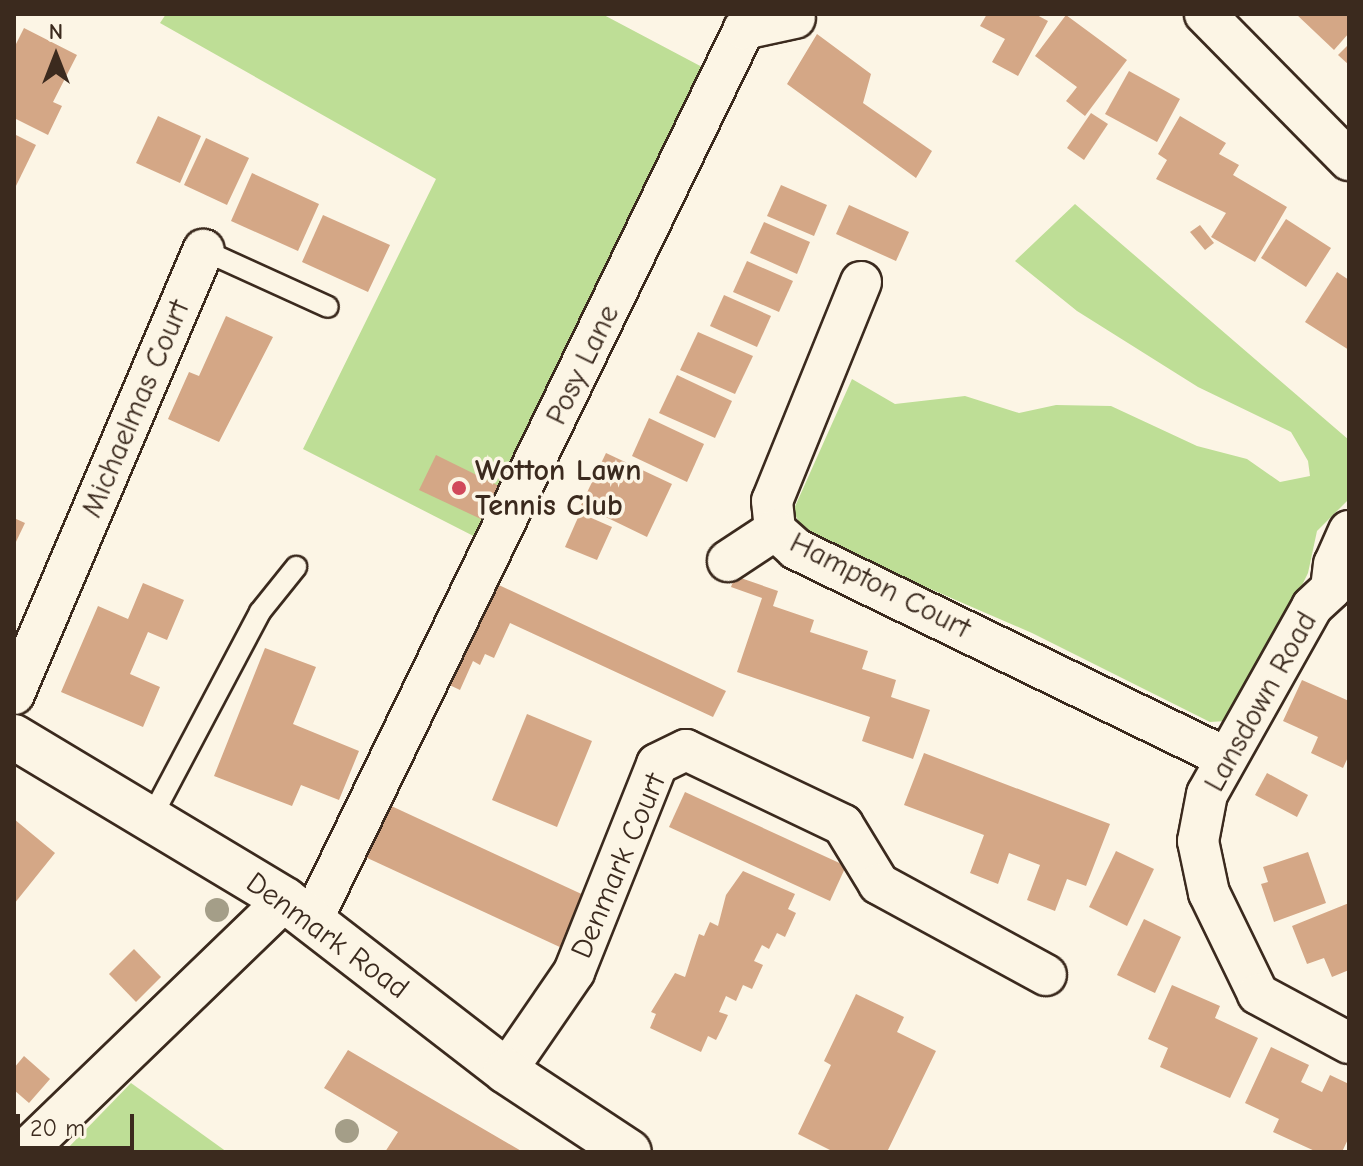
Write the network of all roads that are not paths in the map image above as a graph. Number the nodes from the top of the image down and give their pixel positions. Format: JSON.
{"nodes":[{"id":1,"x":1205,"y":14,"type":"edge"},
{"id":2,"x":795,"y":18,"type":"dead end"},
{"id":3,"x":1349,"y":160,"type":"edge"},
{"id":4,"x":203,"y":250,"type":"joint"},
{"id":5,"x":861,"y":282,"type":"dead end"},
{"id":6,"x":328,"y":307,"type":"dead end"},
{"id":7,"x":775,"y":530,"type":"junction"},
{"id":8,"x":1349,"y":531,"type":"edge"},
{"id":9,"x":728,"y":561,"type":"dead end"},
{"id":10,"x":296,"y":567,"type":"dead end"},
{"id":11,"x":1340,"y":604,"type":"edge"},
{"id":12,"x":14,"y":694,"type":"edge"},
{"id":13,"x":14,"y":737,"type":"edge"},
{"id":14,"x":1226,"y":758,"type":"junction"},
{"id":15,"x":151,"y":818,"type":"junction"},
{"id":16,"x":299,"y":910,"type":"junction"},
{"id":17,"x":1046,"y":975,"type":"dead end"},
{"id":18,"x":1349,"y":1043,"type":"edge"},
{"id":19,"x":506,"y":1071,"type":"junction"},
{"id":20,"x":24,"y":1152,"type":"edge"},
{"id":21,"x":629,"y":1152,"type":"edge"}],
"edges":[{"from":1,"to":3,"type":"street"},
{"from":2,"to":16,"type":"street","name":"Posy Lane"},
{"from":4,"to":6,"type":"lane","name":"Michaelmas Court"},
{"from":4,"to":12,"type":"street","name":"Michaelmas Court"},
{"from":5,"to":7,"type":"street","name":"Hampton Court"},
{"from":7,"to":9,"type":"street"},
{"from":7,"to":14,"type":"street","name":"Hampton Court"},
{"from":8,"to":11,"type":"street","name":"Lansdown Road"},
{"from":10,"to":15,"type":"lane"},
{"from":11,"to":14,"type":"street","name":"Lansdown Road"},
{"from":13,"to":15,"type":"street","name":"Denmark Road"},
{"from":14,"to":18,"type":"street","name":"Lansdown Road"},
{"from":15,"to":16,"type":"street","name":"Denmark Road"},
{"from":16,"to":19,"type":"street","name":"Denmark Road"},
{"from":16,"to":20,"type":"street"},
{"from":17,"to":19,"type":"street","name":"Denmark Court"},
{"from":19,"to":21,"type":"street","name":"Denmark Road"}]}
